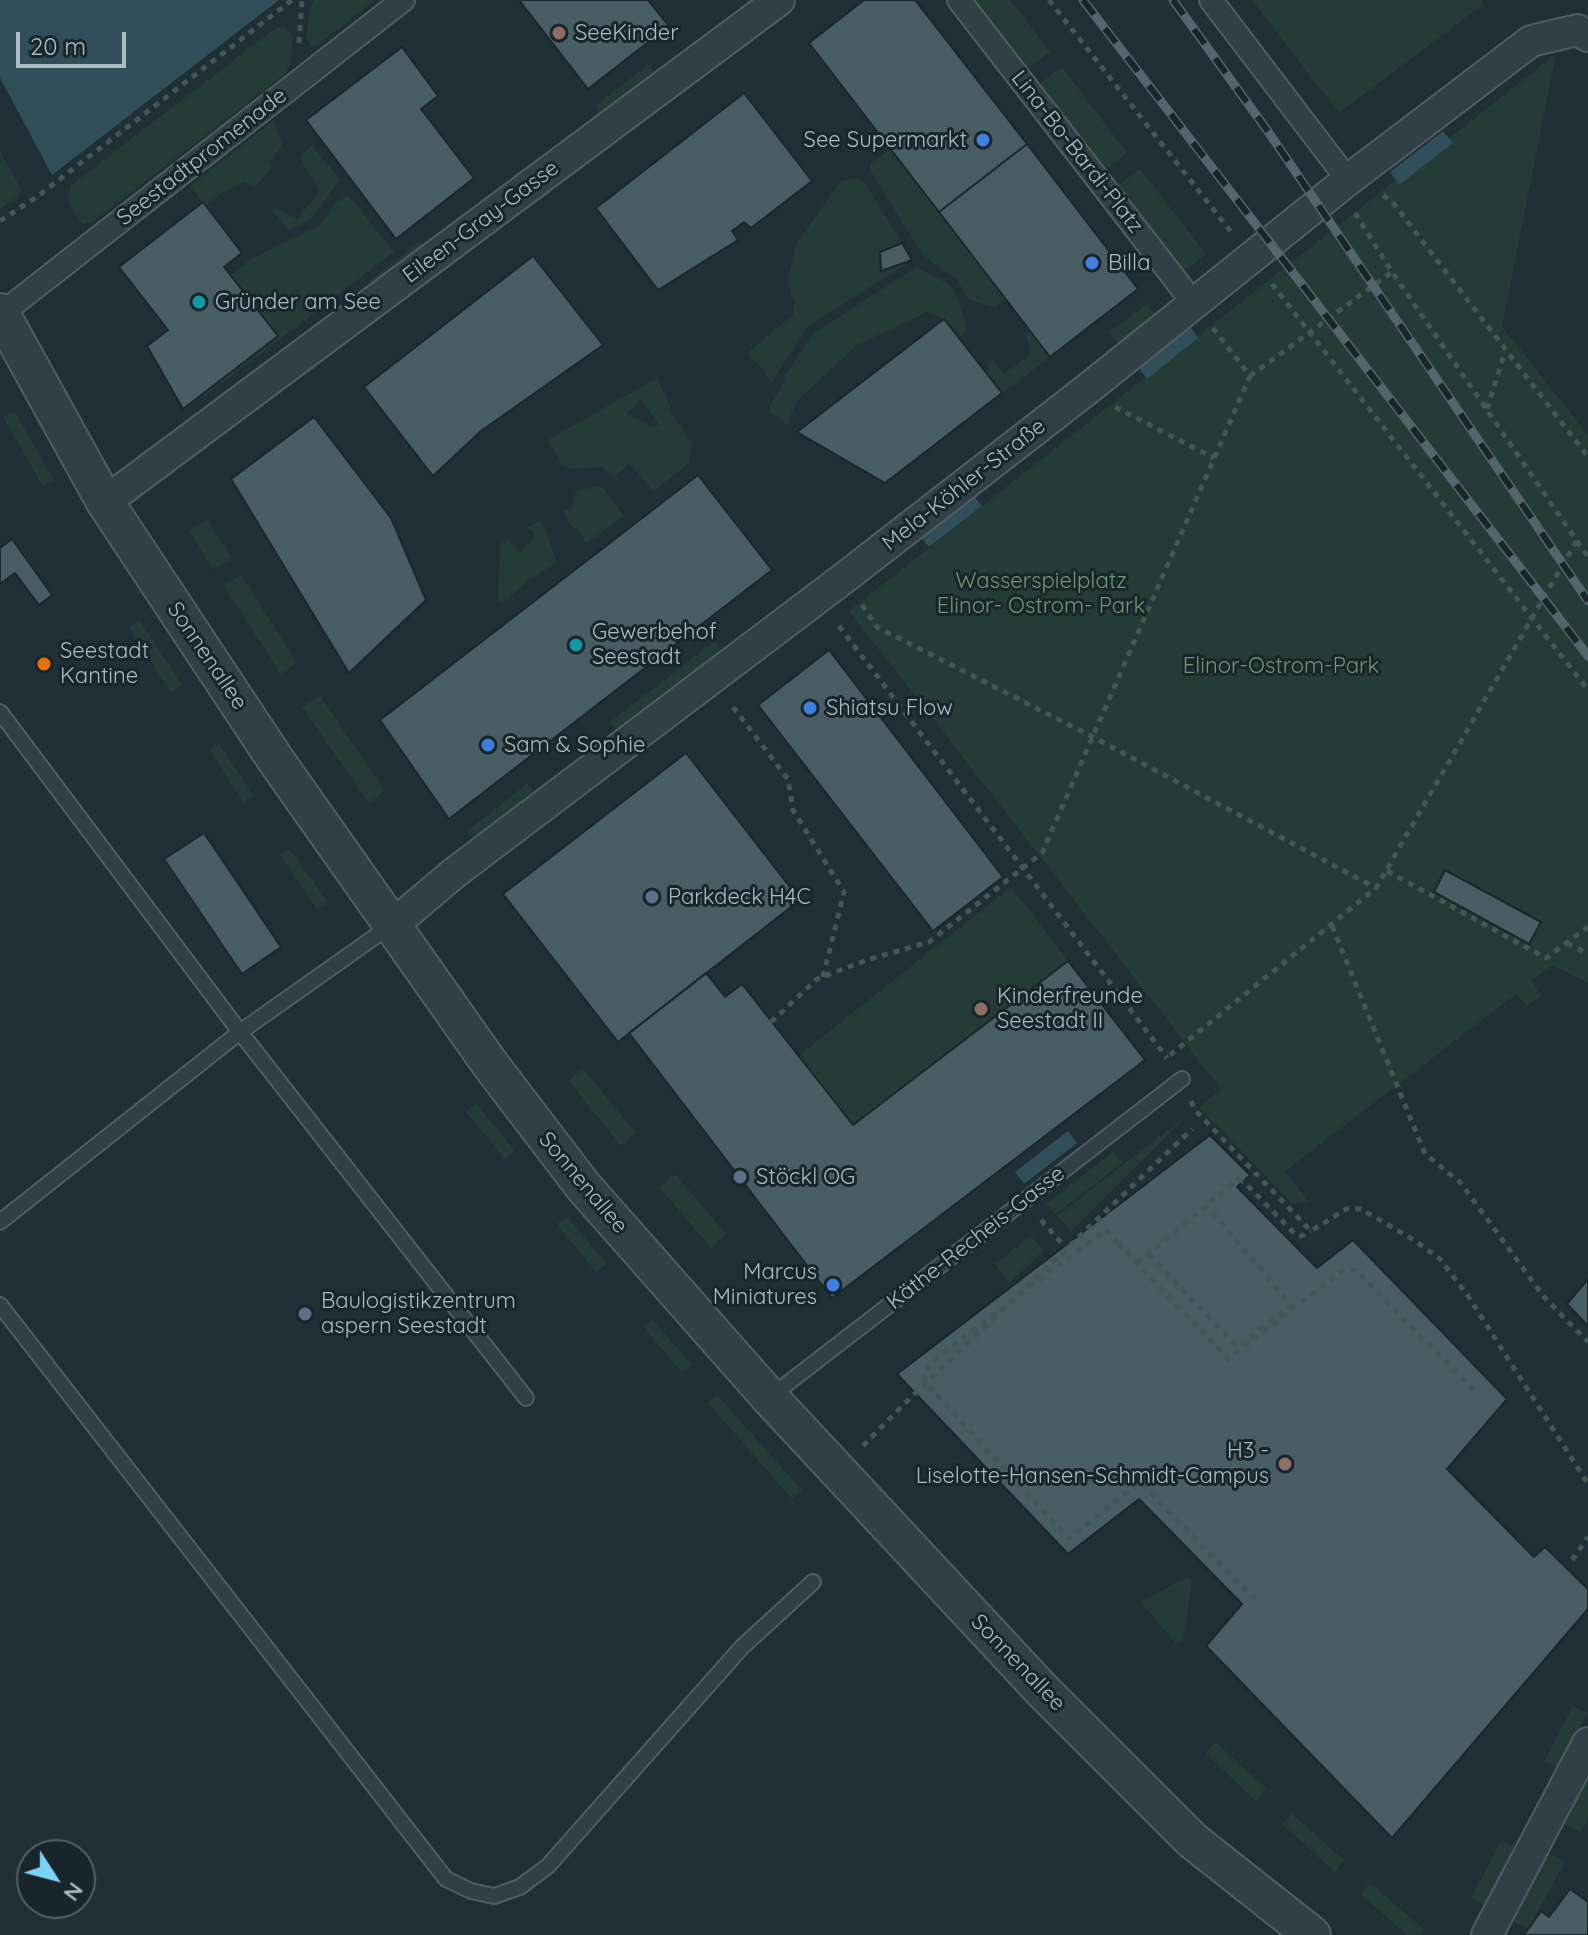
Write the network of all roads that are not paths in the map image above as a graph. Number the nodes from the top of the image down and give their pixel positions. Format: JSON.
{"nodes":[{"id":1,"x":403,"y":0,"type":"edge"},
{"id":2,"x":779,"y":0,"type":"edge"},
{"id":3,"x":959,"y":0,"type":"edge"},
{"id":4,"x":1211,"y":0,"type":"edge"},
{"id":5,"x":1588,"y":36,"type":"edge"},
{"id":6,"x":1348,"y":180,"type":"junction"},
{"id":7,"x":1195,"y":305,"type":"junction"},
{"id":8,"x":0,"y":313,"type":"edge"},
{"id":9,"x":105,"y":502,"type":"junction"},
{"id":10,"x":0,"y":712,"type":"edge"},
{"id":11,"x":394,"y":924,"type":"junction"},
{"id":12,"x":240,"y":1032,"type":"junction"},
{"id":13,"x":1182,"y":1079,"type":"road end"},
{"id":14,"x":0,"y":1222,"type":"edge"},
{"id":15,"x":0,"y":1305,"type":"edge"},
{"id":16,"x":526,"y":1398,"type":"dead end"},
{"id":17,"x":770,"y":1398,"type":"junction"},
{"id":18,"x":813,"y":1582,"type":"dead end"},
{"id":19,"x":1588,"y":1743,"type":"edge"},
{"id":20,"x":1312,"y":1935,"type":"edge"},
{"id":21,"x":1487,"y":1935,"type":"edge"}],
"edges":[{"from":1,"to":8,"type":"street","name":"Seestadtpromenade"},
{"from":2,"to":9,"type":"street","name":"Eileen-Gray-Gasse"},
{"from":3,"to":7,"type":"street","name":"Lina-Bo-Bardi-Platz"},
{"from":4,"to":6,"type":"street"},
{"from":5,"to":6,"type":"street","name":"Mela-Köhler-Straße"},
{"from":6,"to":7,"type":"street","name":"Mela-Köhler-Straße"},
{"from":7,"to":11,"type":"street","name":"Mela-Köhler-Straße"},
{"from":8,"to":9,"type":"street","name":"Sonnenallee"},
{"from":9,"to":11,"type":"street","name":"Sonnenallee"},
{"from":10,"to":12,"type":"lane"},
{"from":11,"to":12,"type":"lane"},
{"from":11,"to":17,"type":"street","name":"Sonnenallee"},
{"from":12,"to":14,"type":"lane"},
{"from":12,"to":16,"type":"lane"},
{"from":13,"to":17,"type":"lane","name":"Käthe-Recheis-Gasse"},
{"from":15,"to":18,"type":"lane"},
{"from":17,"to":20,"type":"street","name":"Sonnenallee"},
{"from":19,"to":21,"type":"street"}]}
